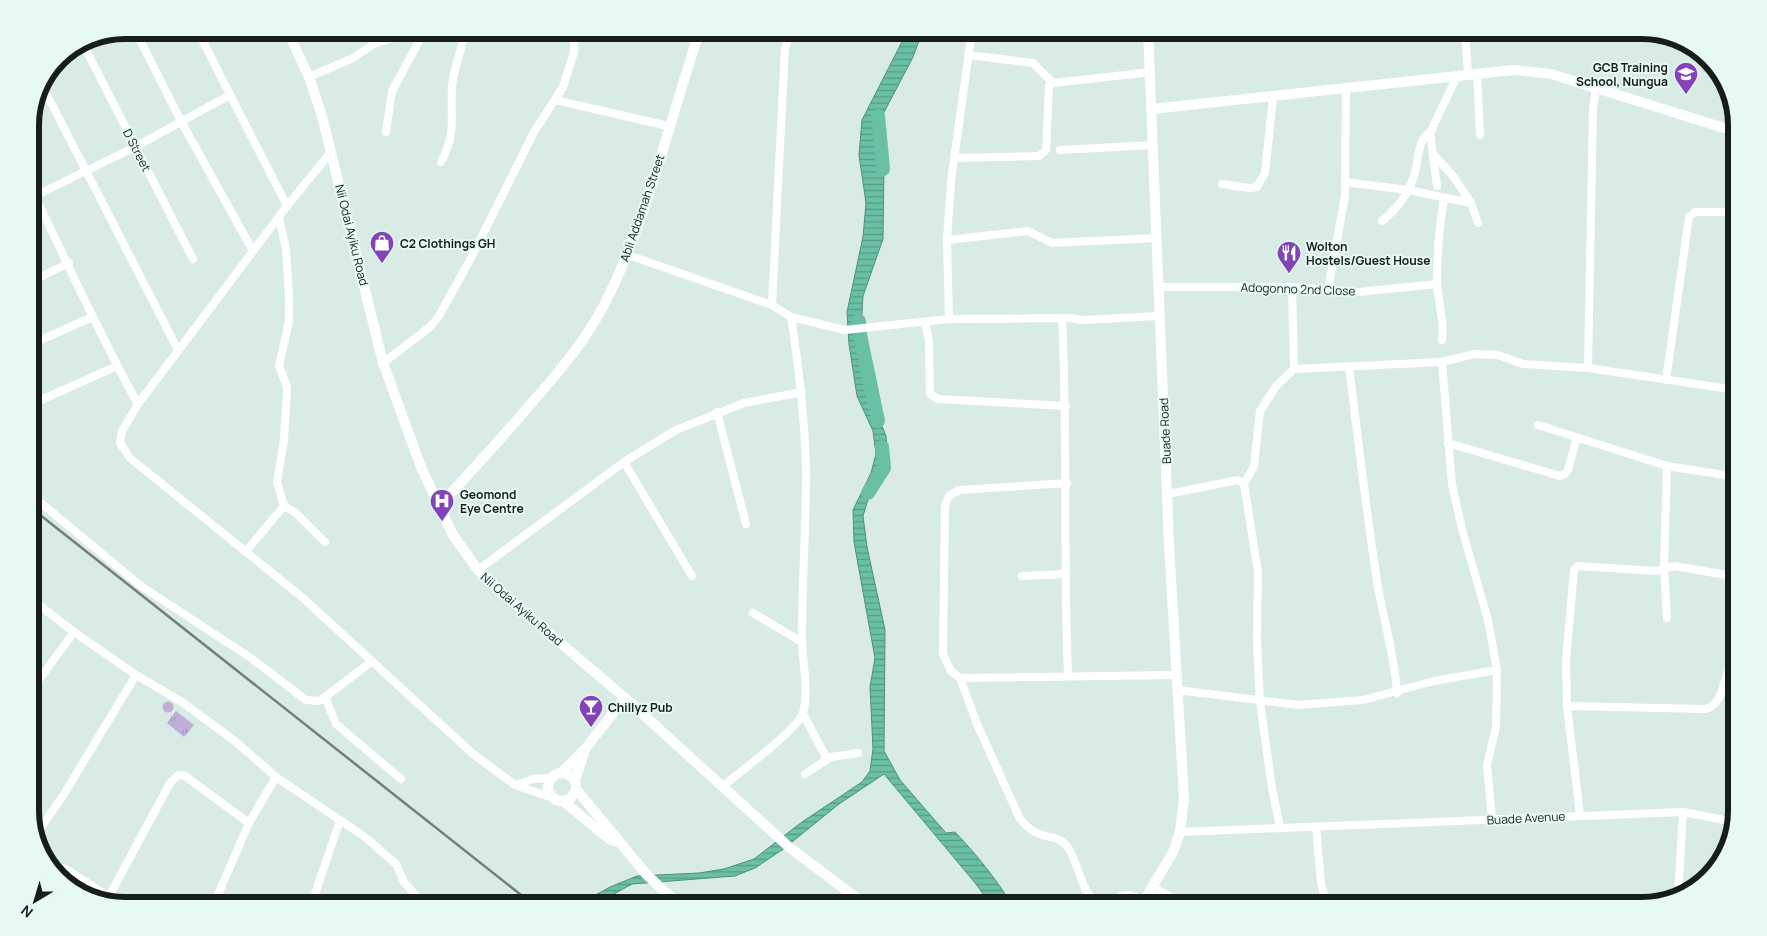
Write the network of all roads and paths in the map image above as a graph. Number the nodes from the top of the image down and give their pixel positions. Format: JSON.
{"nodes":[{"id":1,"x":140,"y":39,"type":"edge"},
{"id":2,"x":202,"y":39,"type":"edge"},
{"id":3,"x":291,"y":39,"type":"edge"},
{"id":4,"x":395,"y":39,"type":"edge"},
{"id":5,"x":420,"y":39,"type":"edge"},
{"id":6,"x":464,"y":39,"type":"edge"},
{"id":7,"x":575,"y":39,"type":"edge"},
{"id":8,"x":697,"y":39,"type":"edge"},
{"id":9,"x":788,"y":39,"type":"edge"},
{"id":10,"x":971,"y":39,"type":"edge"},
{"id":11,"x":1149,"y":39,"type":"edge"},
{"id":12,"x":1467,"y":39,"type":"edge"},
{"id":13,"x":85,"y":48,"type":"edge"},
{"id":14,"x":968,"y":55,"type":"junction"},
{"id":15,"x":1151,"y":72,"type":"junction"},
{"id":16,"x":1473,"y":74,"type":"junction"},
{"id":17,"x":1457,"y":76,"type":"junction"},
{"id":18,"x":308,"y":77,"type":"junction"},
{"id":19,"x":1053,"y":83,"type":"junction"},
{"id":20,"x":1596,"y":87,"type":"junction"},
{"id":21,"x":1346,"y":89,"type":"junction"},
{"id":22,"x":46,"y":93,"type":"edge"},
{"id":23,"x":230,"y":95,"type":"junction"},
{"id":24,"x":1273,"y":97,"type":"junction"},
{"id":25,"x":556,"y":100,"type":"junction"},
{"id":26,"x":1152,"y":109,"type":"junction"},
{"id":27,"x":182,"y":123,"type":"junction"},
{"id":28,"x":668,"y":126,"type":"junction"},
{"id":29,"x":1728,"y":129,"type":"edge"},
{"id":30,"x":386,"y":132,"type":"dead end"},
{"id":31,"x":1430,"y":133,"type":"junction"},
{"id":32,"x":1480,"y":135,"type":"dead end"},
{"id":33,"x":1153,"y":145,"type":"junction"},
{"id":34,"x":135,"y":147,"type":"junction"},
{"id":35,"x":1060,"y":150,"type":"dead end"},
{"id":36,"x":331,"y":152,"type":"junction"},
{"id":37,"x":1432,"y":153,"type":"junction"},
{"id":38,"x":954,"y":158,"type":"junction"},
{"id":39,"x":441,"y":162,"type":"dead end"},
{"id":40,"x":85,"y":172,"type":"junction"},
{"id":41,"x":1346,"y":182,"type":"junction"},
{"id":42,"x":1222,"y":184,"type":"dead end"},
{"id":43,"x":1438,"y":186,"type":"dead end"},
{"id":44,"x":1408,"y":190,"type":"junction"},
{"id":45,"x":39,"y":194,"type":"edge"},
{"id":46,"x":1444,"y":199,"type":"junction"},
{"id":47,"x":1471,"y":203,"type":"junction"},
{"id":48,"x":39,"y":204,"type":"edge"},
{"id":49,"x":287,"y":206,"type":"junction"},
{"id":50,"x":1728,"y":212,"type":"edge"},
{"id":51,"x":43,"y":213,"type":"junction"},
{"id":52,"x":39,"y":215,"type":"edge"},
{"id":53,"x":279,"y":218,"type":"junction"},
{"id":54,"x":1382,"y":220,"type":"dead end"},
{"id":55,"x":1478,"y":224,"type":"dead end"},
{"id":56,"x":1156,"y":238,"type":"junction"},
{"id":57,"x":947,"y":240,"type":"junction"},
{"id":58,"x":254,"y":251,"type":"junction"},
{"id":59,"x":628,"y":255,"type":"junction"},
{"id":60,"x":193,"y":258,"type":"dead end"},
{"id":61,"x":69,"y":263,"type":"junction"},
{"id":62,"x":39,"y":278,"type":"edge"},
{"id":63,"x":1438,"y":284,"type":"junction"},
{"id":64,"x":1159,"y":287,"type":"junction"},
{"id":65,"x":1292,"y":287,"type":"junction"},
{"id":66,"x":1328,"y":290,"type":"junction"},
{"id":67,"x":772,"y":305,"type":"junction"},
{"id":68,"x":1159,"y":316,"type":"junction"},
{"id":69,"x":92,"y":317,"type":"junction"},
{"id":70,"x":792,"y":317,"type":"junction"},
{"id":71,"x":1062,"y":318,"type":"junction"},
{"id":72,"x":949,"y":319,"type":"junction"},
{"id":73,"x":925,"y":322,"type":"junction"},
{"id":74,"x":1442,"y":340,"type":"dead end"},
{"id":75,"x":39,"y":341,"type":"edge"},
{"id":76,"x":178,"y":350,"type":"junction"},
{"id":77,"x":1442,"y":362,"type":"junction"},
{"id":78,"x":383,"y":363,"type":"junction"},
{"id":79,"x":116,"y":366,"type":"junction"},
{"id":80,"x":1349,"y":367,"type":"junction"},
{"id":81,"x":1588,"y":368,"type":"junction"},
{"id":82,"x":1294,"y":369,"type":"junction"},
{"id":83,"x":1666,"y":380,"type":"junction"},
{"id":84,"x":1728,"y":389,"type":"edge"},
{"id":85,"x":802,"y":392,"type":"junction"},
{"id":86,"x":39,"y":401,"type":"edge"},
{"id":87,"x":138,"y":404,"type":"junction"},
{"id":88,"x":1066,"y":406,"type":"junction"},
{"id":89,"x":717,"y":412,"type":"junction"},
{"id":90,"x":1538,"y":425,"type":"dead end"},
{"id":91,"x":1576,"y":437,"type":"junction"},
{"id":92,"x":1448,"y":444,"type":"junction"},
{"id":93,"x":624,"y":462,"type":"junction"},
{"id":94,"x":1667,"y":466,"type":"junction"},
{"id":95,"x":1728,"y":475,"type":"edge"},
{"id":96,"x":1067,"y":483,"type":"junction"},
{"id":97,"x":1244,"y":484,"type":"junction"},
{"id":98,"x":1168,"y":494,"type":"junction"},
{"id":99,"x":39,"y":501,"type":"edge"},
{"id":100,"x":284,"y":506,"type":"junction"},
{"id":101,"x":438,"y":507,"type":"junction"},
{"id":102,"x":746,"y":524,"type":"dead end"},
{"id":103,"x":325,"y":542,"type":"dead end"},
{"id":104,"x":246,"y":550,"type":"junction"},
{"id":105,"x":1664,"y":568,"type":"junction"},
{"id":106,"x":478,"y":570,"type":"junction"},
{"id":107,"x":1064,"y":574,"type":"junction"},
{"id":108,"x":1728,"y":575,"type":"edge"},
{"id":109,"x":692,"y":576,"type":"dead end"},
{"id":110,"x":1022,"y":576,"type":"dead end"},
{"id":111,"x":39,"y":605,"type":"edge"},
{"id":112,"x":753,"y":612,"type":"dead end"},
{"id":113,"x":1667,"y":618,"type":"dead end"},
{"id":114,"x":74,"y":632,"type":"junction"},
{"id":115,"x":802,"y":642,"type":"junction"},
{"id":116,"x":371,"y":662,"type":"junction"},
{"id":117,"x":1497,"y":670,"type":"junction"},
{"id":118,"x":1728,"y":671,"type":"edge"},
{"id":119,"x":136,"y":675,"type":"junction"},
{"id":120,"x":1068,"y":675,"type":"junction"},
{"id":121,"x":1176,"y":675,"type":"junction"},
{"id":122,"x":960,"y":678,"type":"junction"},
{"id":123,"x":39,"y":680,"type":"edge"},
{"id":124,"x":1177,"y":690,"type":"junction"},
{"id":125,"x":1397,"y":693,"type":"junction"},
{"id":126,"x":325,"y":697,"type":"junction"},
{"id":127,"x":625,"y":698,"type":"junction"},
{"id":128,"x":1260,"y":702,"type":"junction"},
{"id":129,"x":1567,"y":706,"type":"junction"},
{"id":130,"x":803,"y":714,"type":"junction"},
{"id":131,"x":585,"y":749,"type":"junction"},
{"id":132,"x":858,"y":753,"type":"dead end"},
{"id":133,"x":827,"y":759,"type":"junction"},
{"id":134,"x":561,"y":773,"type":"junction"},
{"id":135,"x":805,"y":774,"type":"dead end"},
{"id":136,"x":276,"y":777,"type":"junction"},
{"id":137,"x":551,"y":778,"type":"junction"},
{"id":138,"x":401,"y":779,"type":"dead end"},
{"id":139,"x":515,"y":785,"type":"junction"},
{"id":140,"x":575,"y":785,"type":"junction"},
{"id":141,"x":723,"y":786,"type":"junction"},
{"id":142,"x":553,"y":798,"type":"junction"},
{"id":143,"x":563,"y":801,"type":"junction"},
{"id":144,"x":1683,"y":812,"type":"junction"},
{"id":145,"x":1580,"y":815,"type":"junction"},
{"id":146,"x":1492,"y":819,"type":"junction"},
{"id":147,"x":340,"y":820,"type":"junction"},
{"id":148,"x":1728,"y":821,"type":"edge"},
{"id":149,"x":250,"y":823,"type":"junction"},
{"id":150,"x":1280,"y":827,"type":"junction"},
{"id":151,"x":1316,"y":827,"type":"junction"},
{"id":152,"x":40,"y":829,"type":"edge"},
{"id":153,"x":1180,"y":832,"type":"junction"},
{"id":154,"x":618,"y":842,"type":"junction"},
{"id":155,"x":59,"y":867,"type":"edge"},
{"id":156,"x":1152,"y":886,"type":"junction"},
{"id":157,"x":1678,"y":889,"type":"edge"},
{"id":158,"x":98,"y":892,"type":"edge"},
{"id":159,"x":109,"y":896,"type":"edge"},
{"id":160,"x":217,"y":897,"type":"edge"},
{"id":161,"x":313,"y":897,"type":"edge"},
{"id":162,"x":416,"y":897,"type":"edge"},
{"id":163,"x":670,"y":897,"type":"edge"},
{"id":164,"x":855,"y":897,"type":"edge"},
{"id":165,"x":1090,"y":897,"type":"edge"},
{"id":166,"x":1146,"y":897,"type":"edge"},
{"id":167,"x":1171,"y":897,"type":"edge"},
{"id":168,"x":1325,"y":897,"type":"edge"}],
"edges":[{"from":1,"to":27,"type":"street"},
{"from":2,"to":23,"type":"street"},
{"from":3,"to":18,"type":"street","name":"Nii Odai Ayiku Road"},
{"from":4,"to":18,"type":"street"},
{"from":5,"to":30,"type":"street"},
{"from":6,"to":39,"type":"street"},
{"from":7,"to":25,"type":"street"},
{"from":8,"to":28,"type":"street","name":"Abli Addamah Street"},
{"from":9,"to":67,"type":"street"},
{"from":10,"to":14,"type":"street"},
{"from":11,"to":15,"type":"street","name":"Buade Road"},
{"from":12,"to":16,"type":"street"},
{"from":13,"to":34,"type":"street","name":"D Street"},
{"from":14,"to":19,"type":"street"},
{"from":14,"to":38,"type":"street"},
{"from":15,"to":19,"type":"street"},
{"from":15,"to":26,"type":"street","name":"Buade Road"},
{"from":16,"to":17,"type":"street"},
{"from":16,"to":20,"type":"street"},
{"from":16,"to":32,"type":"street"},
{"from":17,"to":21,"type":"street"},
{"from":17,"to":31,"type":"street"},
{"from":18,"to":36,"type":"street","name":"Nii Odai Ayiku Road"},
{"from":19,"to":38,"type":"street"},
{"from":20,"to":29,"type":"street"},
{"from":20,"to":81,"type":"street"},
{"from":21,"to":24,"type":"street"},
{"from":21,"to":41,"type":"street"},
{"from":22,"to":40,"type":"street"},
{"from":23,"to":27,"type":"street"},
{"from":23,"to":49,"type":"street"},
{"from":24,"to":26,"type":"street"},
{"from":24,"to":42,"type":"street"},
{"from":25,"to":28,"type":"street"},
{"from":25,"to":78,"type":"street"},
{"from":26,"to":33,"type":"street","name":"Buade Road"},
{"from":27,"to":34,"type":"street"},
{"from":27,"to":58,"type":"street"},
{"from":28,"to":59,"type":"street","name":"Abli Addamah Street"},
{"from":31,"to":37,"type":"street"},
{"from":31,"to":44,"type":"street"},
{"from":33,"to":35,"type":"street"},
{"from":33,"to":56,"type":"street","name":"Buade Road"},
{"from":34,"to":40,"type":"street"},
{"from":34,"to":60,"type":"street","name":"D Street"},
{"from":36,"to":49,"type":"street"},
{"from":36,"to":78,"type":"street","name":"Nii Odai Ayiku Road"},
{"from":37,"to":43,"type":"street"},
{"from":37,"to":47,"type":"street"},
{"from":38,"to":57,"type":"street"},
{"from":40,"to":45,"type":"street"},
{"from":40,"to":76,"type":"street"},
{"from":41,"to":44,"type":"street"},
{"from":41,"to":66,"type":"street"},
{"from":44,"to":46,"type":"street"},
{"from":44,"to":54,"type":"street"},
{"from":46,"to":47,"type":"street"},
{"from":46,"to":63,"type":"street"},
{"from":47,"to":55,"type":"street"},
{"from":48,"to":51,"type":"street"},
{"from":49,"to":53,"type":"street"},
{"from":50,"to":83,"type":"street"},
{"from":51,"to":52,"type":"street"},
{"from":51,"to":61,"type":"street"},
{"from":53,"to":58,"type":"street"},
{"from":53,"to":100,"type":"street"},
{"from":56,"to":57,"type":"street"},
{"from":56,"to":64,"type":"street","name":"Buade Road"},
{"from":57,"to":72,"type":"street"},
{"from":58,"to":76,"type":"street"},
{"from":59,"to":67,"type":"street"},
{"from":59,"to":101,"type":"street","name":"Abli Addamah Street"},
{"from":61,"to":62,"type":"street"},
{"from":61,"to":69,"type":"street"},
{"from":63,"to":66,"type":"street","name":"Adogonno 2nd Close"},
{"from":63,"to":74,"type":"street"},
{"from":64,"to":65,"type":"street","name":"Adogonno 2nd Close"},
{"from":64,"to":68,"type":"street","name":"Buade Road"},
{"from":65,"to":66,"type":"street","name":"Adogonno 2nd Close"},
{"from":65,"to":82,"type":"street"},
{"from":67,"to":70,"type":"street"},
{"from":68,"to":71,"type":"street"},
{"from":68,"to":98,"type":"street","name":"Buade Road"},
{"from":69,"to":75,"type":"street"},
{"from":69,"to":79,"type":"street"},
{"from":70,"to":73,"type":"street"},
{"from":70,"to":85,"type":"street"},
{"from":71,"to":72,"type":"street"},
{"from":71,"to":88,"type":"street"},
{"from":72,"to":73,"type":"street"},
{"from":73,"to":88,"type":"street"},
{"from":76,"to":87,"type":"street"},
{"from":77,"to":80,"type":"street"},
{"from":77,"to":81,"type":"street"},
{"from":77,"to":92,"type":"street"},
{"from":78,"to":101,"type":"street","name":"Nii Odai Ayiku Road"},
{"from":79,"to":86,"type":"street"},
{"from":79,"to":87,"type":"street"},
{"from":80,"to":82,"type":"street"},
{"from":80,"to":125,"type":"street"},
{"from":81,"to":83,"type":"street"},
{"from":82,"to":97,"type":"street"},
{"from":83,"to":84,"type":"street"},
{"from":85,"to":89,"type":"street"},
{"from":85,"to":115,"type":"street"},
{"from":87,"to":104,"type":"street"},
{"from":88,"to":96,"type":"street"},
{"from":89,"to":93,"type":"street"},
{"from":89,"to":102,"type":"street"},
{"from":90,"to":91,"type":"street"},
{"from":91,"to":92,"type":"street"},
{"from":91,"to":94,"type":"street"},
{"from":92,"to":117,"type":"street"},
{"from":93,"to":106,"type":"street"},
{"from":93,"to":109,"type":"street"},
{"from":94,"to":95,"type":"street"},
{"from":94,"to":105,"type":"street"},
{"from":96,"to":107,"type":"street"},
{"from":96,"to":122,"type":"street"},
{"from":97,"to":98,"type":"street"},
{"from":97,"to":128,"type":"street"},
{"from":98,"to":121,"type":"street","name":"Buade Road"},
{"from":99,"to":126,"type":"street"},
{"from":100,"to":103,"type":"street"},
{"from":100,"to":104,"type":"street"},
{"from":101,"to":106,"type":"street","name":"Nii Odai Ayiku Road"},
{"from":104,"to":116,"type":"street"},
{"from":105,"to":108,"type":"street"},
{"from":105,"to":113,"type":"street"},
{"from":105,"to":129,"type":"street"},
{"from":106,"to":127,"type":"street","name":"Nii Odai Ayiku Road"},
{"from":107,"to":110,"type":"street"},
{"from":107,"to":120,"type":"street"},
{"from":111,"to":114,"type":"street"},
{"from":112,"to":115,"type":"street"},
{"from":114,"to":119,"type":"street"},
{"from":114,"to":123,"type":"street"},
{"from":115,"to":130,"type":"street"},
{"from":116,"to":126,"type":"street"},
{"from":116,"to":139,"type":"street"},
{"from":117,"to":125,"type":"street"},
{"from":117,"to":146,"type":"street"},
{"from":118,"to":129,"type":"street"},
{"from":119,"to":136,"type":"street"},
{"from":119,"to":152,"type":"street"},
{"from":120,"to":121,"type":"street"},
{"from":120,"to":122,"type":"street"},
{"from":121,"to":124,"type":"street","name":"Buade Road"},
{"from":122,"to":165,"type":"street"},
{"from":124,"to":128,"type":"street"},
{"from":124,"to":153,"type":"street","name":"Buade Road"},
{"from":125,"to":128,"type":"street"},
{"from":126,"to":138,"type":"street"},
{"from":127,"to":131,"type":"street"},
{"from":127,"to":141,"type":"street","name":"Nii Odai Ayiku Road"},
{"from":128,"to":150,"type":"street"},
{"from":129,"to":145,"type":"street"},
{"from":130,"to":133,"type":"street"},
{"from":130,"to":141,"type":"street"},
{"from":131,"to":134,"type":"street"},
{"from":131,"to":140,"type":"street"},
{"from":132,"to":133,"type":"street"},
{"from":133,"to":135,"type":"street"},
{"from":134,"to":137,"type":"street"},
{"from":134,"to":140,"type":"street"},
{"from":136,"to":147,"type":"street"},
{"from":136,"to":149,"type":"street"},
{"from":137,"to":139,"type":"street"},
{"from":137,"to":142,"type":"street"},
{"from":139,"to":142,"type":"street"},
{"from":140,"to":143,"type":"street"},
{"from":140,"to":154,"type":"street"},
{"from":141,"to":164,"type":"street","name":"Nii Odai Ayiku Road"},
{"from":142,"to":143,"type":"street"},
{"from":143,"to":154,"type":"street"},
{"from":144,"to":145,"type":"street","name":"Buade Avenue"},
{"from":144,"to":148,"type":"street","name":"Buade Avenue"},
{"from":144,"to":157,"type":"street"},
{"from":145,"to":146,"type":"street","name":"Buade Avenue"},
{"from":146,"to":151,"type":"street","name":"Buade Avenue"},
{"from":147,"to":161,"type":"street"},
{"from":147,"to":162,"type":"street"},
{"from":149,"to":159,"type":"street"},
{"from":149,"to":160,"type":"street"},
{"from":150,"to":151,"type":"street","name":"Buade Avenue"},
{"from":150,"to":153,"type":"street","name":"Buade Avenue"},
{"from":151,"to":168,"type":"street"},
{"from":153,"to":156,"type":"street","name":"Buade Road"},
{"from":154,"to":163,"type":"street"},
{"from":155,"to":158,"type":"street"},
{"from":156,"to":166,"type":"street","name":"Buade Road"},
{"from":156,"to":167,"type":"street"}]}
